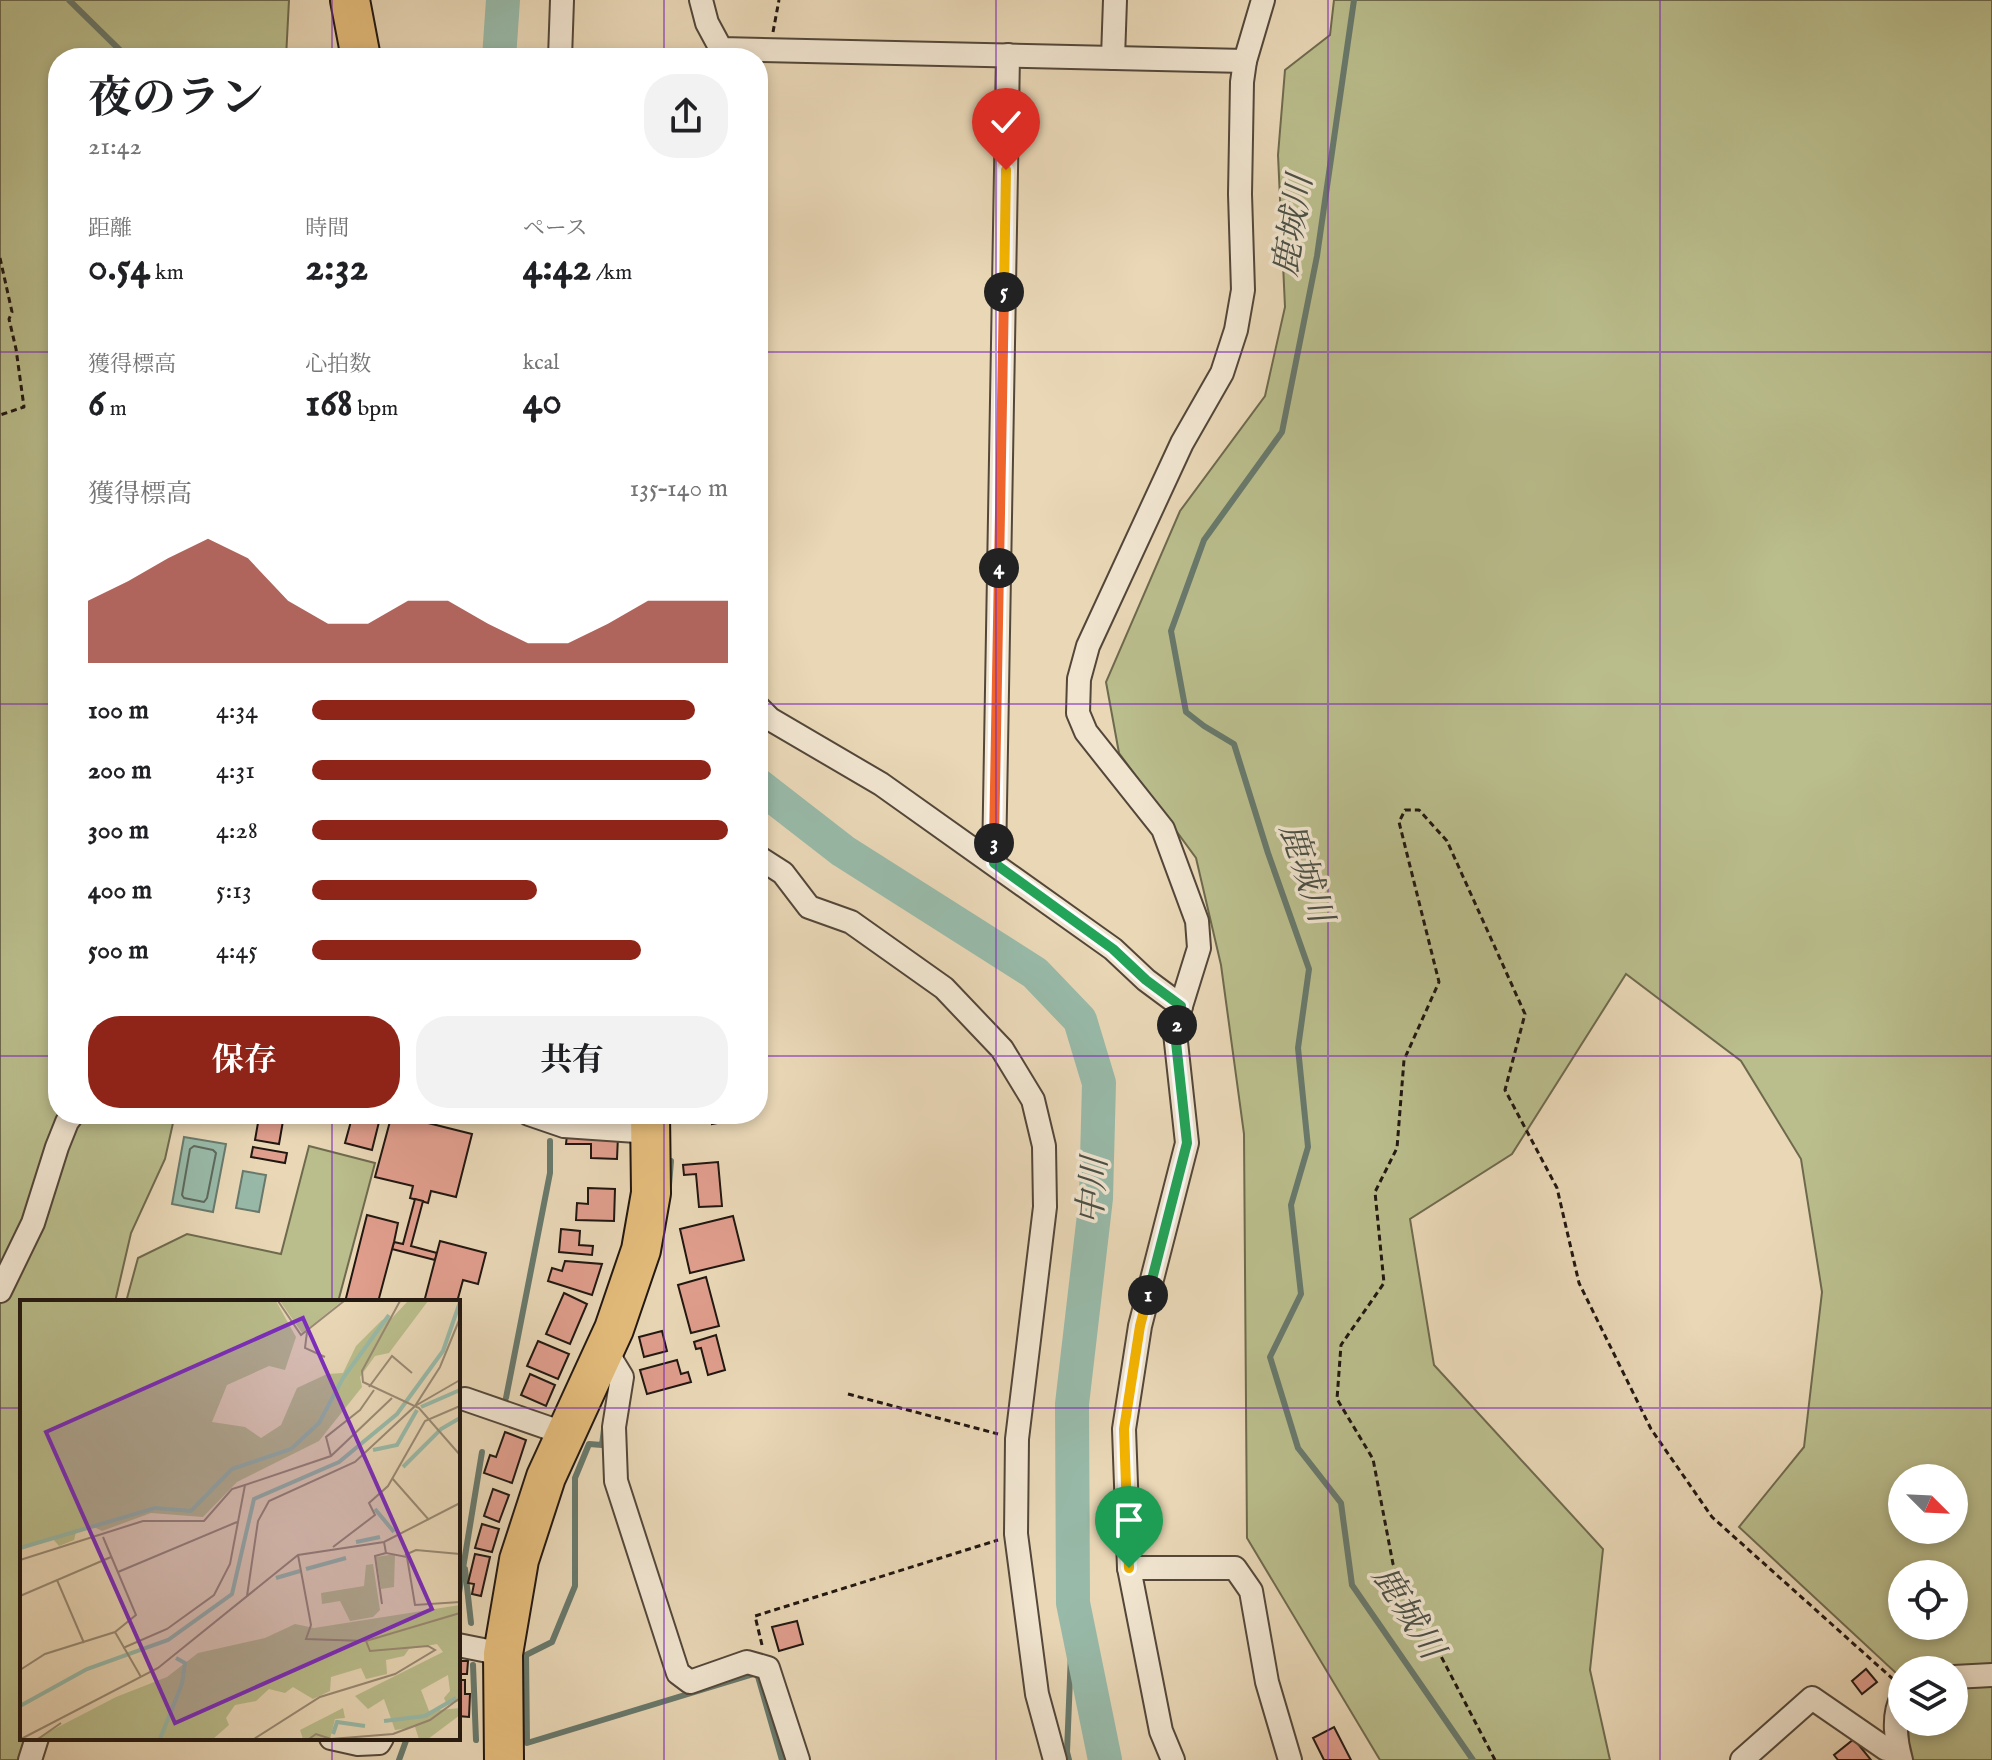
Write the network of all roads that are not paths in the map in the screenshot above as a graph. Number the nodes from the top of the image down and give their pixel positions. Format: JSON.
{"nodes":[{"id":1,"x":350,"y":0,"type":"edge"},
{"id":2,"x":562,"y":0,"type":"edge"},
{"id":3,"x":701,"y":0,"type":"edge"},
{"id":4,"x":1115,"y":0,"type":"edge"},
{"id":5,"x":1263,"y":0,"type":"edge"},
{"id":6,"x":359,"y":48,"type":"edge"},
{"id":7,"x":560,"y":48,"type":"edge"},
{"id":8,"x":720,"y":48,"type":"edge"},
{"id":9,"x":768,"y":50,"type":"edge"},
{"id":10,"x":1008,"y":55,"type":"junction"},
{"id":11,"x":1113,"y":58,"type":"junction"},
{"id":12,"x":1245,"y":61,"type":"junction"},
{"id":13,"x":768,"y":717,"type":"edge"},
{"id":14,"x":768,"y":863,"type":"edge"},
{"id":15,"x":994,"y":863,"type":"junction"},
{"id":16,"x":1181,"y":1006,"type":"junction"},
{"id":17,"x":66,"y":1124,"type":"edge"},
{"id":18,"x":558,"y":1124,"type":"edge"},
{"id":19,"x":621,"y":1124,"type":"edge"},
{"id":20,"x":650,"y":1124,"type":"edge"},
{"id":21,"x":0,"y":1291,"type":"edge"},
{"id":22,"x":605,"y":1349,"type":"junction"},
{"id":23,"x":465,"y":1399,"type":"dead end"},
{"id":24,"x":566,"y":1434,"type":"junction"},
{"id":25,"x":1129,"y":1568,"type":"junction"},
{"id":26,"x":460,"y":1645,"type":"edge"},
{"id":27,"x":503,"y":1654,"type":"junction"},
{"id":28,"x":1992,"y":1675,"type":"edge"},
{"id":29,"x":1968,"y":1676,"type":"edge"},
{"id":30,"x":36,"y":1740,"type":"edge"},
{"id":31,"x":340,"y":1740,"type":"edge"},
{"id":32,"x":383,"y":1747,"type":"edge"},
{"id":33,"x":1900,"y":1754,"type":"edge"},
{"id":34,"x":30,"y":1760,"type":"edge"},
{"id":35,"x":504,"y":1760,"type":"edge"},
{"id":36,"x":798,"y":1760,"type":"edge"},
{"id":37,"x":1055,"y":1760,"type":"edge"},
{"id":38,"x":1173,"y":1760,"type":"edge"},
{"id":39,"x":1290,"y":1760,"type":"edge"},
{"id":40,"x":1742,"y":1760,"type":"edge"}],
"edges":[{"from":1,"to":6,"type":"highway"},
{"from":2,"to":7,"type":"street"},
{"from":3,"to":8,"type":"street"},
{"from":4,"to":11,"type":"street"},
{"from":5,"to":12,"type":"street"},
{"from":9,"to":10,"type":"street"},
{"from":10,"to":11,"type":"street"},
{"from":10,"to":15,"type":"street"},
{"from":11,"to":12,"type":"street"},
{"from":12,"to":16,"type":"street"},
{"from":13,"to":15,"type":"street"},
{"from":14,"to":37,"type":"street"},
{"from":15,"to":16,"type":"street"},
{"from":16,"to":25,"type":"street"},
{"from":17,"to":21,"type":"street"},
{"from":18,"to":19,"type":"street"},
{"from":20,"to":22,"type":"highway"},
{"from":22,"to":24,"type":"highway"},
{"from":22,"to":36,"type":"street"},
{"from":23,"to":24,"type":"street"},
{"from":24,"to":27,"type":"highway"},
{"from":25,"to":38,"type":"street"},
{"from":25,"to":39,"type":"street"},
{"from":26,"to":27,"type":"street"},
{"from":27,"to":35,"type":"highway"},
{"from":28,"to":29,"type":"street"},
{"from":30,"to":34,"type":"street"},
{"from":31,"to":32,"type":"street"},
{"from":33,"to":40,"type":"street"}]}
